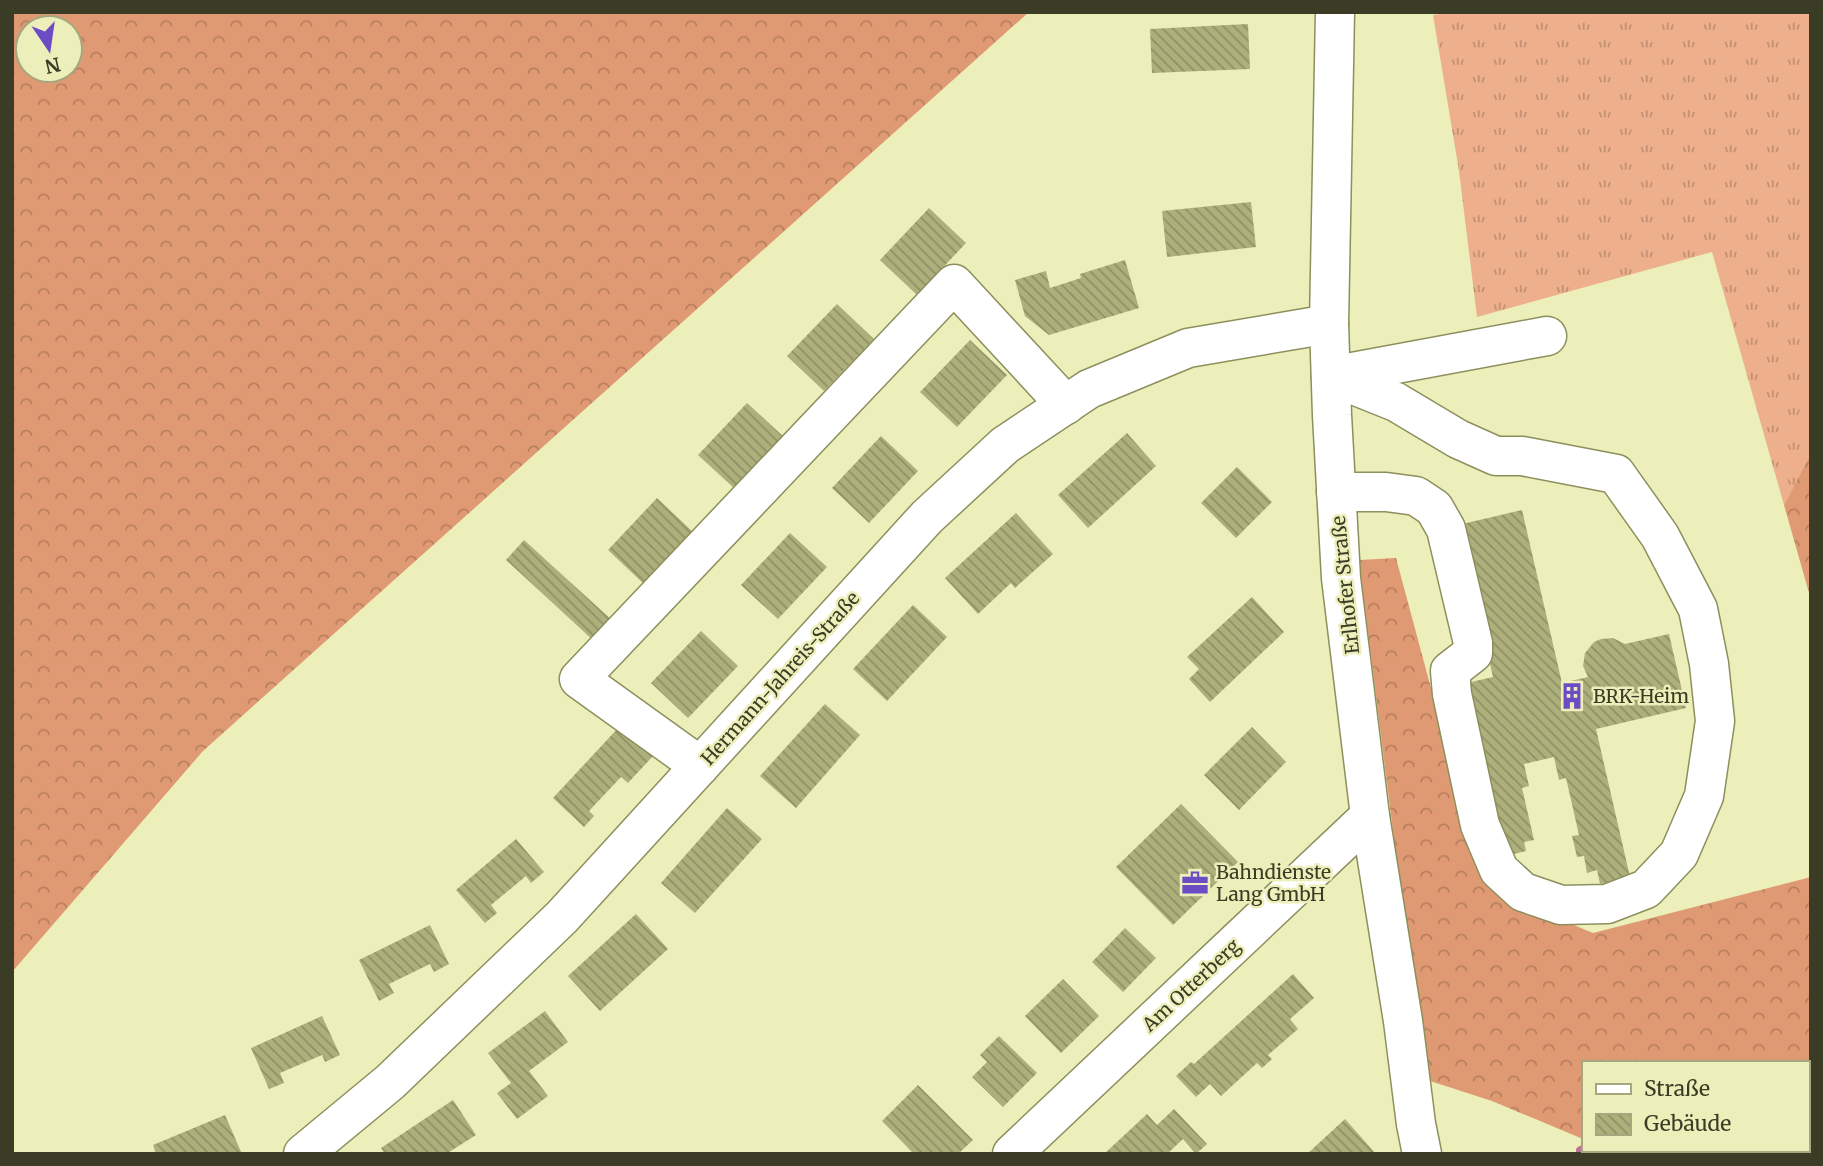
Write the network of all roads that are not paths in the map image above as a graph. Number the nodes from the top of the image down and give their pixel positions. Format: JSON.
{"nodes":[{"id":1,"x":1335,"y":12,"type":"edge"},
{"id":2,"x":1329,"y":324,"type":"junction"},
{"id":3,"x":1548,"y":336,"type":"dead end"},
{"id":4,"x":1331,"y":376,"type":"junction"},
{"id":5,"x":1066,"y":404,"type":"junction"},
{"id":6,"x":1336,"y":492,"type":"junction"},
{"id":7,"x":700,"y":766,"type":"junction"},
{"id":8,"x":1370,"y":816,"type":"junction"},
{"id":9,"x":303,"y":1154,"type":"edge"},
{"id":10,"x":1012,"y":1154,"type":"edge"},
{"id":11,"x":1422,"y":1154,"type":"edge"}],
"edges":[{"from":1,"to":2,"type":"street","name":"Erlhofer Straße"},
{"from":2,"to":4,"type":"street","name":"Erlhofer Straße"},
{"from":2,"to":5,"type":"street","name":"Hermann-Jahreis-Straße"},
{"from":3,"to":4,"type":"street"},
{"from":4,"to":6,"type":"street","name":"Erlhofer Straße"},
{"from":4,"to":6,"type":"street"},
{"from":5,"to":7,"type":"street","name":"Hermann-Jahreis-Straße"},
{"from":5,"to":7,"type":"street"},
{"from":6,"to":8,"type":"street","name":"Erlhofer Straße"},
{"from":7,"to":9,"type":"street","name":"Hermann-Jahreis-Straße"},
{"from":8,"to":10,"type":"street","name":"Am Otterberg"},
{"from":8,"to":11,"type":"street","name":"Erlhofer Straße"}]}
